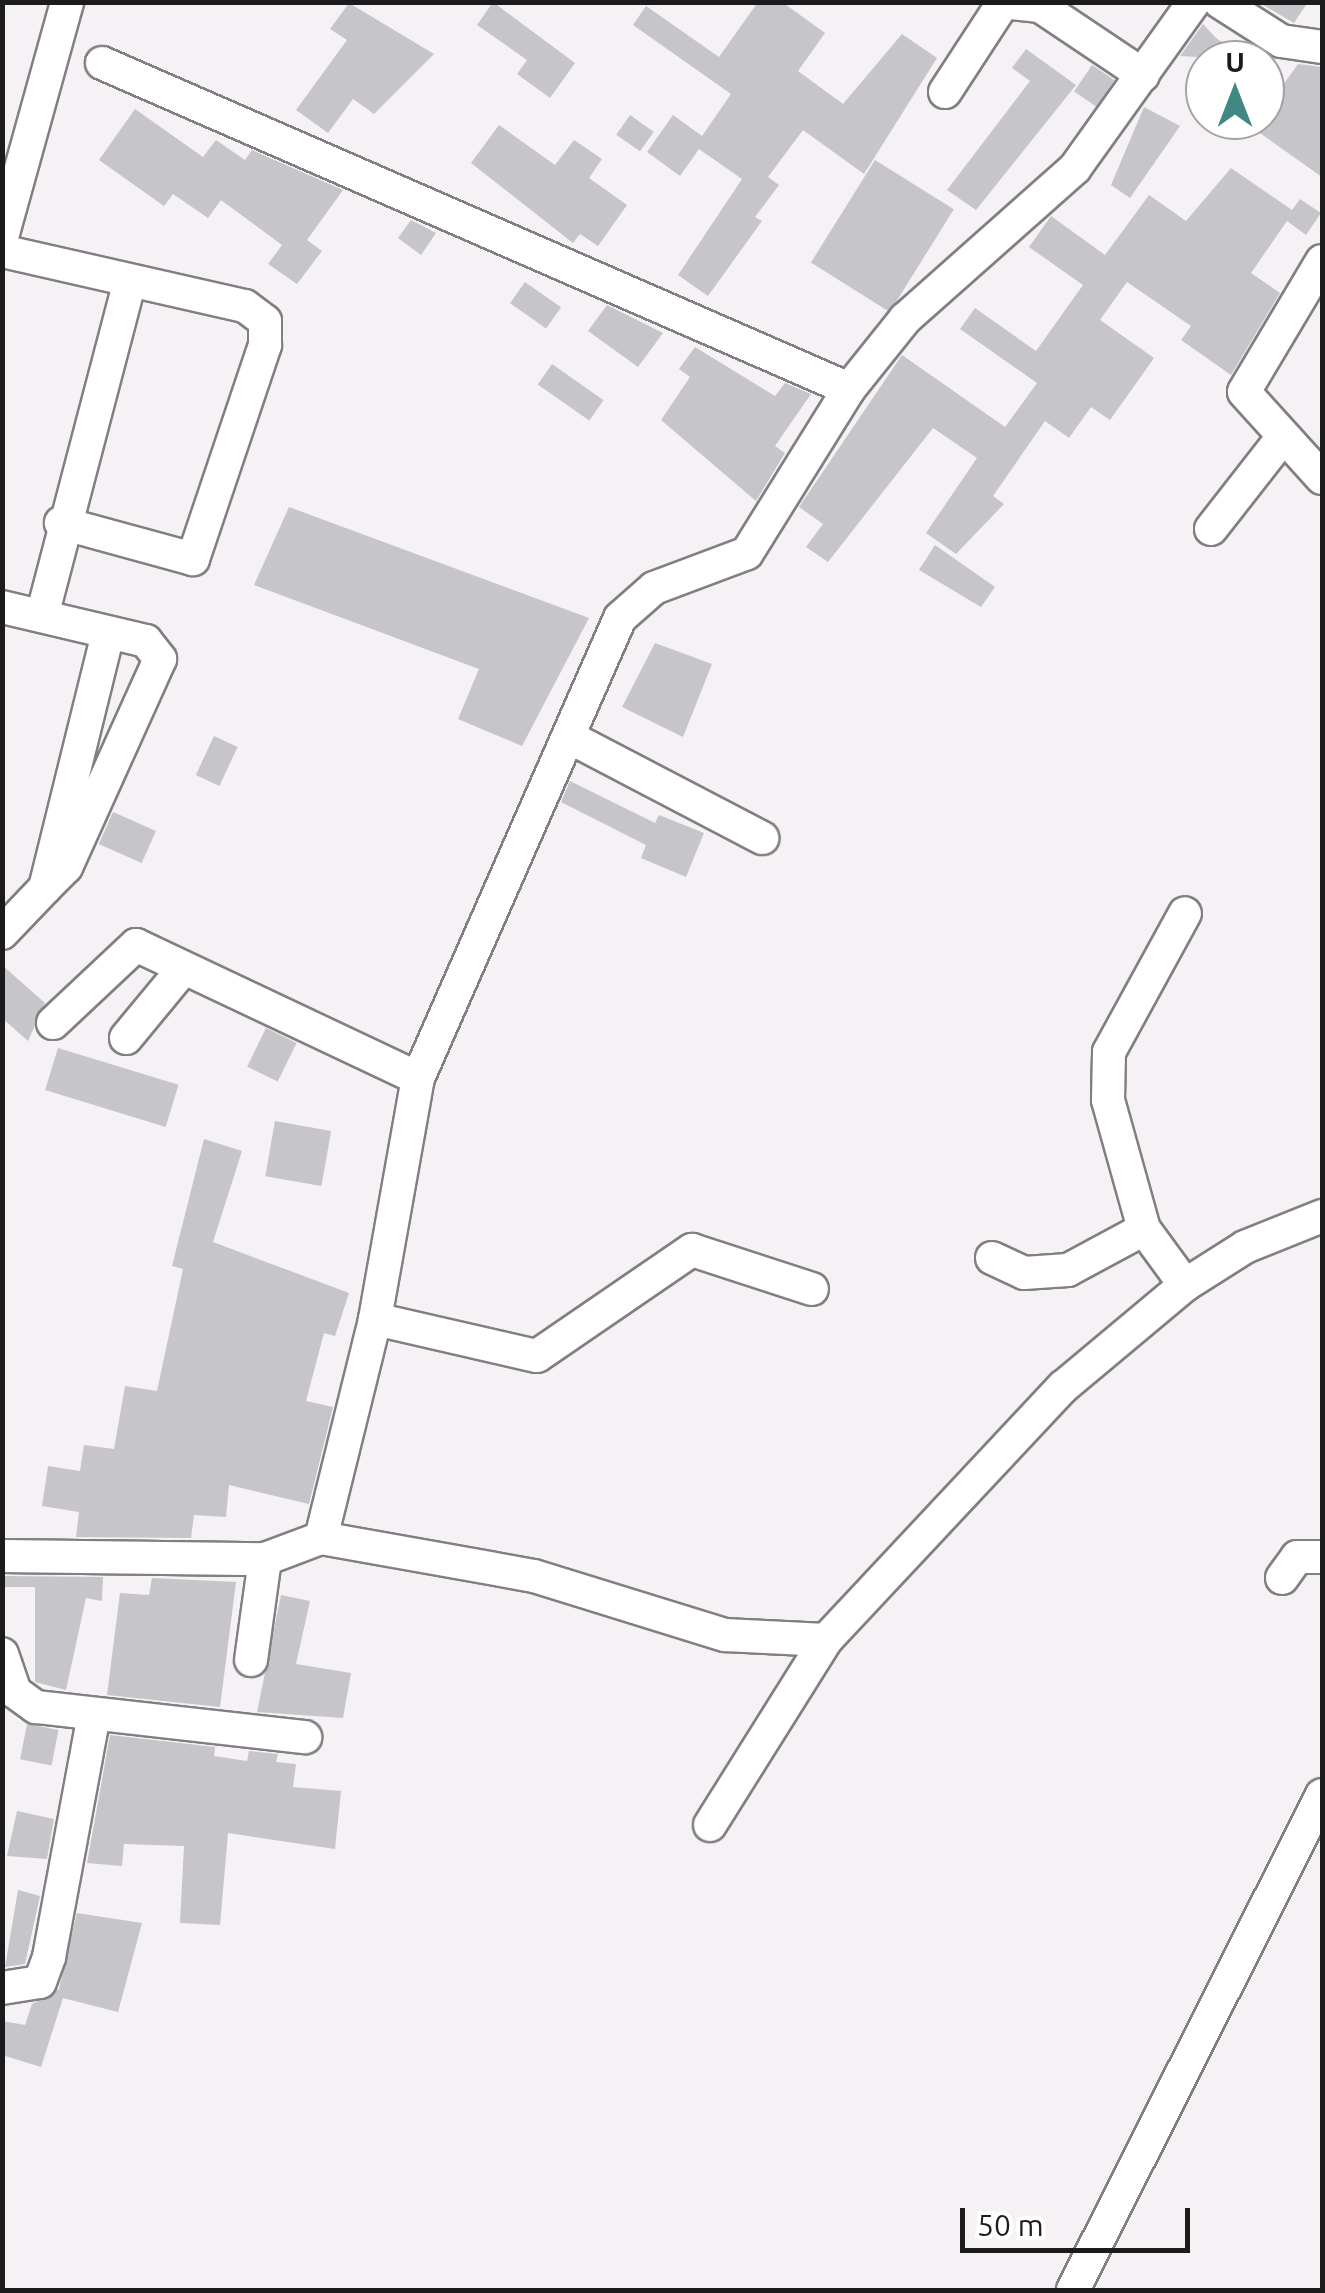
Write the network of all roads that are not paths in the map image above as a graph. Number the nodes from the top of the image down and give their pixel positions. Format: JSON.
{"nodes":[{"id":1,"x":67,"y":2,"type":"edge"},
{"id":2,"x":1194,"y":2,"type":"edge"},
{"id":3,"x":1220,"y":2,"type":"edge"},
{"id":4,"x":1002,"y":3,"type":"edge"},
{"id":5,"x":1322,"y":47,"type":"edge"},
{"id":6,"x":102,"y":63,"type":"dead end"},
{"id":7,"x":1144,"y":75,"type":"junction"},
{"id":8,"x":945,"y":92,"type":"dead end"},
{"id":9,"x":3,"y":235,"type":"edge"},
{"id":10,"x":1322,"y":261,"type":"edge"},
{"id":11,"x":130,"y":284,"type":"junction"},
{"id":12,"x":850,"y":389,"type":"junction"},
{"id":13,"x":1283,"y":437,"type":"junction"},
{"id":14,"x":1322,"y":478,"type":"edge"},
{"id":15,"x":61,"y":523,"type":"junction"},
{"id":16,"x":1211,"y":528,"type":"dead end"},
{"id":17,"x":2,"y":607,"type":"edge"},
{"id":18,"x":42,"y":616,"type":"junction"},
{"id":19,"x":108,"y":632,"type":"junction"},
{"id":20,"x":571,"y":738,"type":"junction"},
{"id":21,"x":762,"y":838,"type":"dead end"},
{"id":22,"x":45,"y":888,"type":"junction"},
{"id":23,"x":1185,"y":913,"type":"dead end"},
{"id":24,"x":2,"y":933,"type":"edge"},
{"id":25,"x":183,"y":969,"type":"junction"},
{"id":26,"x":54,"y":1023,"type":"dead end"},
{"id":27,"x":126,"y":1038,"type":"dead end"},
{"id":28,"x":418,"y":1078,"type":"junction"},
{"id":29,"x":1322,"y":1216,"type":"edge"},
{"id":30,"x":1144,"y":1229,"type":"junction"},
{"id":31,"x":992,"y":1258,"type":"dead end"},
{"id":32,"x":1185,"y":1285,"type":"junction"},
{"id":33,"x":812,"y":1289,"type":"dead end"},
{"id":34,"x":375,"y":1318,"type":"junction"},
{"id":35,"x":321,"y":1538,"type":"junction"},
{"id":36,"x":2,"y":1556,"type":"edge"},
{"id":37,"x":1322,"y":1557,"type":"edge"},
{"id":38,"x":265,"y":1559,"type":"junction"},
{"id":39,"x":1282,"y":1578,"type":"dead end"},
{"id":40,"x":826,"y":1640,"type":"junction"},
{"id":41,"x":2,"y":1654,"type":"edge"},
{"id":42,"x":252,"y":1660,"type":"dead end"},
{"id":43,"x":93,"y":1720,"type":"junction"},
{"id":44,"x":305,"y":1737,"type":"dead end"},
{"id":45,"x":1322,"y":1795,"type":"edge"},
{"id":46,"x":710,"y":1824,"type":"dead end"},
{"id":47,"x":2,"y":1988,"type":"edge"},
{"id":48,"x":1073,"y":2290,"type":"edge"}],
"edges":[{"from":1,"to":9,"type":"street"},
{"from":2,"to":7,"type":"street"},
{"from":3,"to":5,"type":"street"},
{"from":4,"to":7,"type":"street"},
{"from":4,"to":8,"type":"street"},
{"from":6,"to":12,"type":"street"},
{"from":7,"to":12,"type":"street"},
{"from":9,"to":11,"type":"street"},
{"from":10,"to":13,"type":"street"},
{"from":11,"to":15,"type":"street"},
{"from":11,"to":15,"type":"street"},
{"from":12,"to":20,"type":"street"},
{"from":13,"to":14,"type":"street"},
{"from":13,"to":16,"type":"street"},
{"from":15,"to":18,"type":"street"},
{"from":17,"to":18,"type":"street"},
{"from":18,"to":19,"type":"street"},
{"from":19,"to":22,"type":"street"},
{"from":19,"to":22,"type":"street"},
{"from":20,"to":21,"type":"street"},
{"from":20,"to":28,"type":"street"},
{"from":22,"to":24,"type":"street"},
{"from":23,"to":30,"type":"street"},
{"from":25,"to":26,"type":"street"},
{"from":25,"to":27,"type":"street"},
{"from":25,"to":28,"type":"street"},
{"from":28,"to":34,"type":"street"},
{"from":29,"to":32,"type":"street"},
{"from":30,"to":31,"type":"street"},
{"from":30,"to":32,"type":"street"},
{"from":32,"to":40,"type":"street"},
{"from":33,"to":34,"type":"street"},
{"from":34,"to":35,"type":"street"},
{"from":35,"to":38,"type":"street"},
{"from":35,"to":40,"type":"street"},
{"from":36,"to":38,"type":"street"},
{"from":37,"to":39,"type":"street"},
{"from":38,"to":42,"type":"street"},
{"from":40,"to":46,"type":"street"},
{"from":41,"to":43,"type":"street"},
{"from":43,"to":44,"type":"street"},
{"from":43,"to":47,"type":"street"},
{"from":45,"to":48,"type":"street"}]}
